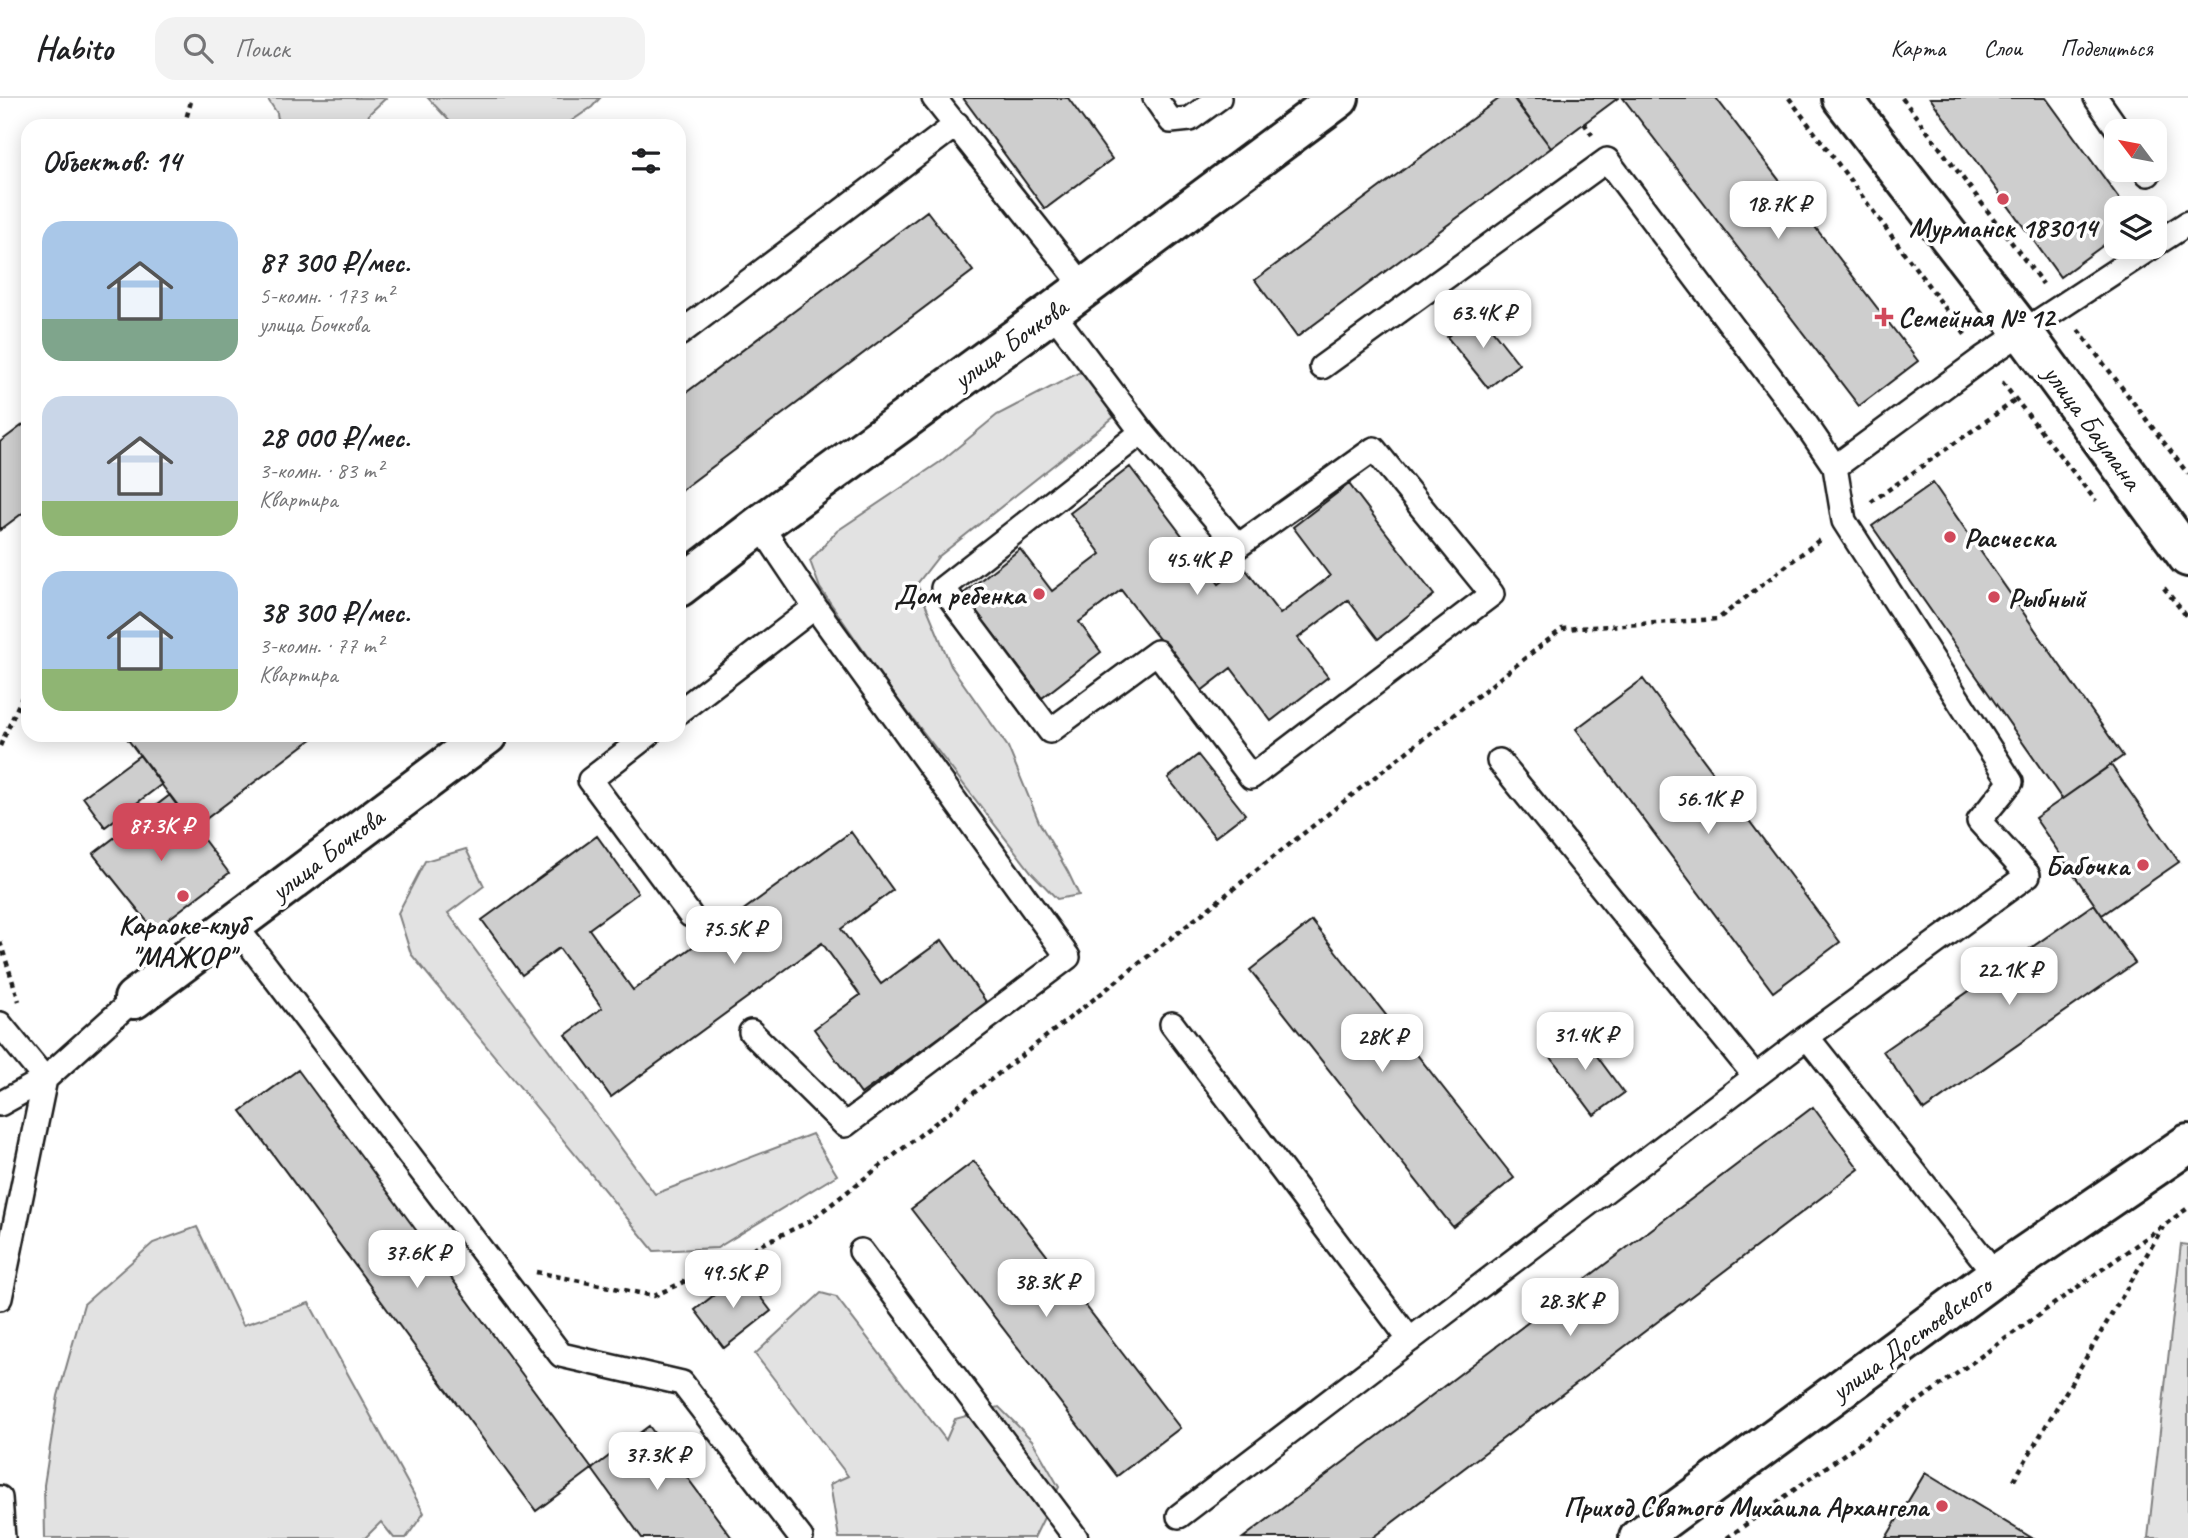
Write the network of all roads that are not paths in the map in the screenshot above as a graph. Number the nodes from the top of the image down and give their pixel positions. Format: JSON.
{"nodes":[{"id":1,"x":934,"y":98,"type":"edge"},
{"id":2,"x":1155,"y":98,"type":"edge"},
{"id":3,"x":1219,"y":98,"type":"edge"},
{"id":4,"x":1339,"y":98,"type":"edge"},
{"id":5,"x":1842,"y":98,"type":"edge"},
{"id":6,"x":2096,"y":98,"type":"edge"},
{"id":7,"x":2111,"y":119,"type":"edge"},
{"id":8,"x":957,"y":124,"type":"junction"},
{"id":9,"x":2188,"y":223,"type":"edge"},
{"id":10,"x":2167,"y":237,"type":"edge"},
{"id":11,"x":2133,"y":259,"type":"edge"},
{"id":12,"x":1085,"y":288,"type":"junction"},
{"id":13,"x":1052,"y":312,"type":"junction"},
{"id":14,"x":686,"y":329,"type":"edge"},
{"id":15,"x":2023,"y":332,"type":"junction"},
{"id":16,"x":1322,"y":367,"type":"dead end"},
{"id":17,"x":1142,"y":432,"type":"junction"},
{"id":18,"x":1835,"y":467,"type":"junction"},
{"id":19,"x":760,"y":525,"type":"junction"},
{"id":20,"x":2188,"y":557,"type":"edge"},
{"id":21,"x":686,"y":582,"type":"edge"},
{"id":22,"x":815,"y":607,"type":"junction"},
{"id":23,"x":686,"y":707,"type":"edge"},
{"id":24,"x":478,"y":742,"type":"edge"},
{"id":25,"x":640,"y":742,"type":"edge"},
{"id":26,"x":1499,"y":761,"type":"dead end"},
{"id":27,"x":690,"y":915,"type":"dead end"},
{"id":28,"x":234,"y":924,"type":"junction"},
{"id":29,"x":134,"y":999,"type":"joint"},
{"id":30,"x":0,"y":1024,"type":"edge"},
{"id":31,"x":1172,"y":1024,"type":"dead end"},
{"id":32,"x":751,"y":1032,"type":"dead end"},
{"id":33,"x":1807,"y":1037,"type":"junction"},
{"id":34,"x":1755,"y":1076,"type":"junction"},
{"id":35,"x":45,"y":1079,"type":"junction"},
{"id":36,"x":0,"y":1104,"type":"edge"},
{"id":37,"x":2188,"y":1144,"type":"edge"},
{"id":38,"x":860,"y":1251,"type":"dead end"},
{"id":39,"x":1996,"y":1275,"type":"junction"},
{"id":40,"x":0,"y":1298,"type":"edge"},
{"id":41,"x":1410,"y":1340,"type":"junction"},
{"id":42,"x":0,"y":1499,"type":"edge"},
{"id":43,"x":1179,"y":1516,"type":"dead end"},
{"id":44,"x":3,"y":1538,"type":"edge"},
{"id":45,"x":800,"y":1538,"type":"edge"},
{"id":46,"x":1076,"y":1538,"type":"edge"},
{"id":47,"x":1639,"y":1538,"type":"edge"}],
"edges":[{"from":1,"to":8,"type":"lane"},
{"from":2,"to":3,"type":"lane"},
{"from":4,"to":12,"type":"street","name":"улица Бочкова"},
{"from":5,"to":15,"type":"street","name":"улица Баумана"},
{"from":6,"to":7,"type":"lane"},
{"from":8,"to":12,"type":"lane"},
{"from":8,"to":14,"type":"lane"},
{"from":9,"to":10,"type":"lane"},
{"from":11,"to":15,"type":"lane"},
{"from":12,"to":13,"type":"street","name":"улица Бочкова"},
{"from":13,"to":17,"type":"lane"},
{"from":13,"to":19,"type":"street","name":"улица Бочкова"},
{"from":15,"to":18,"type":"lane"},
{"from":15,"to":20,"type":"street","name":"улица Баумана"},
{"from":16,"to":18,"type":"lane"},
{"from":17,"to":17,"type":"lane"},
{"from":18,"to":33,"type":"lane"},
{"from":19,"to":21,"type":"street","name":"улица Бочкова"},
{"from":19,"to":22,"type":"lane"},
{"from":22,"to":23,"type":"lane"},
{"from":22,"to":32,"type":"lane"},
{"from":24,"to":28,"type":"street","name":"улица Бочкова"},
{"from":25,"to":27,"type":"lane"},
{"from":26,"to":34,"type":"lane"},
{"from":28,"to":29,"type":"street","name":"улица Бочкова"},
{"from":28,"to":45,"type":"lane"},
{"from":29,"to":35,"type":"lane"},
{"from":30,"to":35,"type":"lane"},
{"from":31,"to":41,"type":"lane"},
{"from":33,"to":34,"type":"lane"},
{"from":33,"to":39,"type":"lane"},
{"from":34,"to":41,"type":"lane"},
{"from":35,"to":36,"type":"lane"},
{"from":35,"to":40,"type":"lane"},
{"from":37,"to":39,"type":"street","name":"улица Достоевского"},
{"from":38,"to":46,"type":"lane"},
{"from":39,"to":47,"type":"street","name":"улица Достоевского"},
{"from":41,"to":43,"type":"lane"},
{"from":42,"to":44,"type":"lane"}]}
